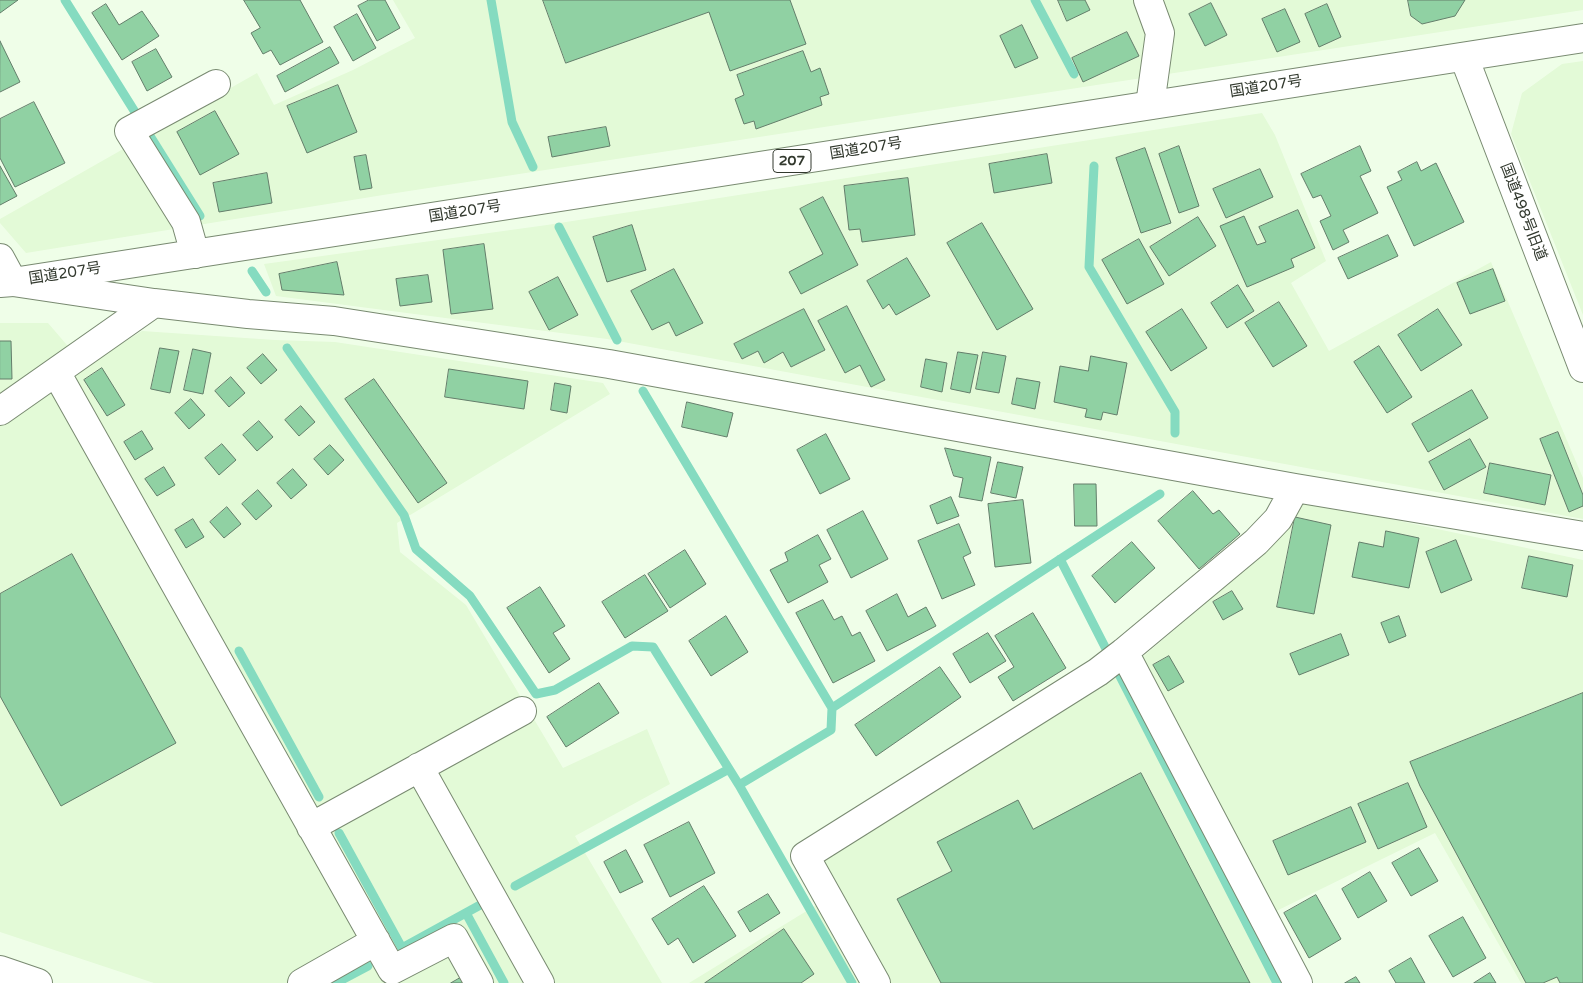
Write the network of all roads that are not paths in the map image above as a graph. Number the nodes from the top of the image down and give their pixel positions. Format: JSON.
{"nodes":[{"id":1,"x":1148,"y":0,"type":"edge"},
{"id":2,"x":1583,"y":38,"type":"edge"},
{"id":3,"x":1464,"y":57,"type":"junction"},
{"id":4,"x":216,"y":84,"type":"dead end"},
{"id":5,"x":1150,"y":105,"type":"junction"},
{"id":6,"x":195,"y":254,"type":"junction"},
{"id":7,"x":0,"y":258,"type":"edge"},
{"id":8,"x":6,"y":282,"type":"edge"},
{"id":9,"x":154,"y":303,"type":"junction"},
{"id":10,"x":1583,"y":368,"type":"edge"},
{"id":11,"x":56,"y":372,"type":"junction"},
{"id":12,"x":0,"y":410,"type":"edge"},
{"id":13,"x":1295,"y":488,"type":"junction"},
{"id":14,"x":1583,"y":536,"type":"edge"},
{"id":15,"x":1124,"y":652,"type":"junction"},
{"id":16,"x":522,"y":711,"type":"dead end"},
{"id":17,"x":419,"y":767,"type":"junction"},
{"id":18,"x":311,"y":827,"type":"junction"},
{"id":19,"x":376,"y":941,"type":"junction"},
{"id":20,"x":0,"y":970,"type":"edge"},
{"id":21,"x":38,"y":983,"type":"edge"},
{"id":22,"x":302,"y":983,"type":"edge"},
{"id":23,"x":479,"y":983,"type":"edge"},
{"id":24,"x":540,"y":983,"type":"edge"},
{"id":25,"x":876,"y":983,"type":"edge"},
{"id":26,"x":1298,"y":983,"type":"edge"}],
"edges":[{"from":1,"to":5,"type":"main road"},
{"from":2,"to":3,"type":"main road","name":"国道207号","number":"207"},
{"from":3,"to":5,"type":"main road","name":"国道207号","number":"207"},
{"from":3,"to":10,"type":"main road","name":"国道498号旧道"},
{"from":4,"to":6,"type":"main road"},
{"from":5,"to":6,"type":"main road","name":"国道207号","number":"207"},
{"from":6,"to":8,"type":"main road","name":"国道207号","number":"207"},
{"from":7,"to":8,"type":"main road"},
{"from":8,"to":9,"type":"main road"},
{"from":9,"to":11,"type":"main road"},
{"from":9,"to":13,"type":"main road"},
{"from":11,"to":12,"type":"main road"},
{"from":11,"to":18,"type":"main road"},
{"from":13,"to":14,"type":"main road"},
{"from":13,"to":15,"type":"main road"},
{"from":15,"to":25,"type":"main road"},
{"from":15,"to":26,"type":"main road"},
{"from":16,"to":17,"type":"main road"},
{"from":17,"to":18,"type":"main road"},
{"from":17,"to":24,"type":"main road"},
{"from":18,"to":19,"type":"main road"},
{"from":19,"to":22,"type":"main road"},
{"from":19,"to":23,"type":"main road"},
{"from":20,"to":21,"type":"main road"}]}
